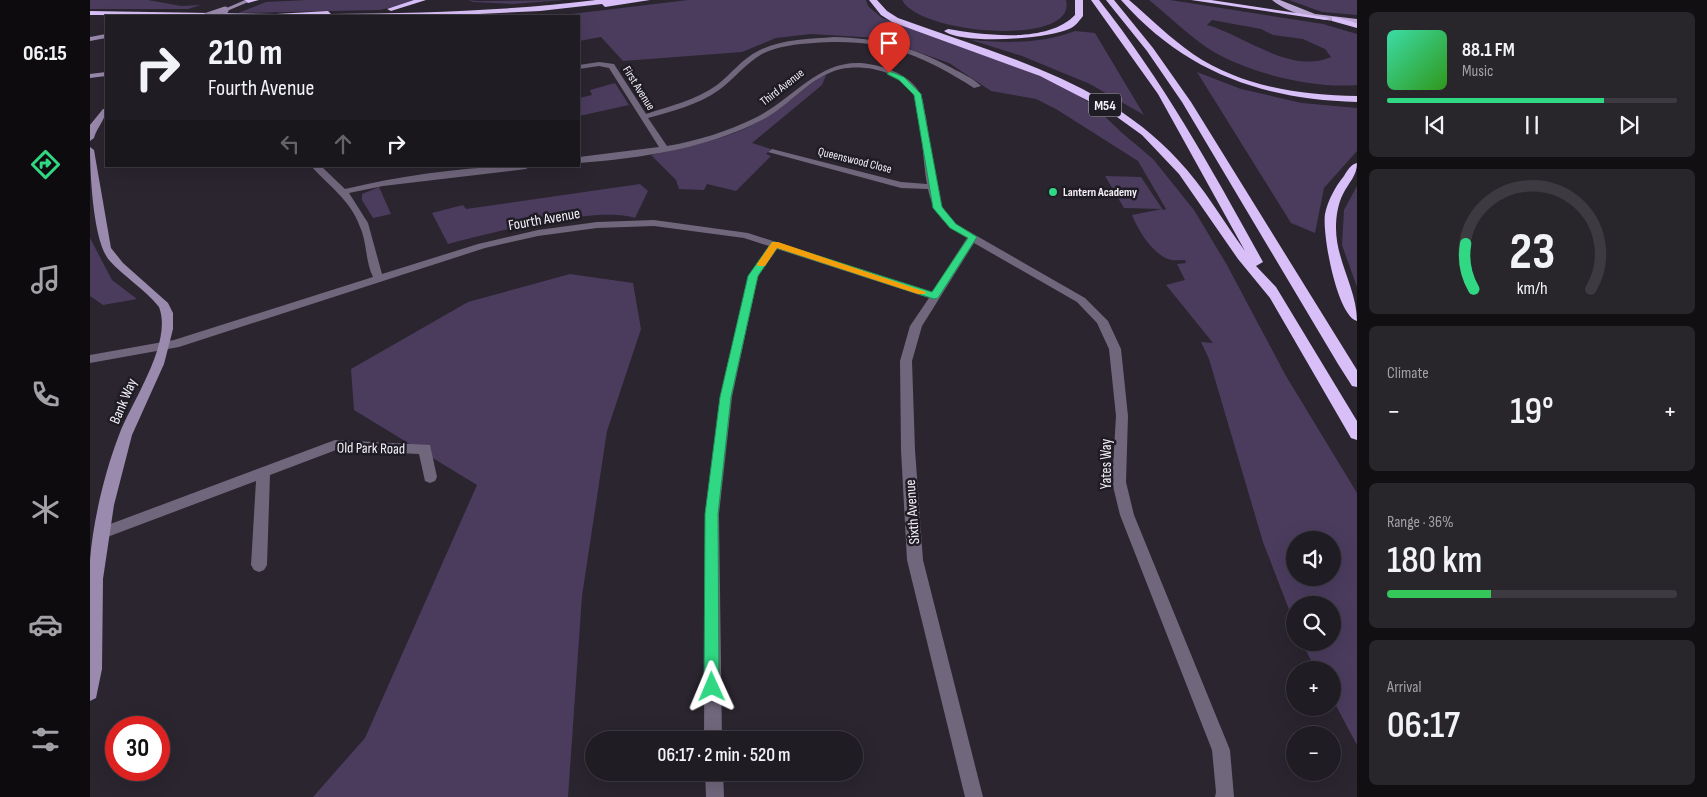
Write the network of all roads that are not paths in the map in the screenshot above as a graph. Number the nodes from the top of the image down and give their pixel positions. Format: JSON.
{"nodes":[{"id":1,"x":249,"y":0,"type":"edge"},
{"id":2,"x":255,"y":0,"type":"edge"},
{"id":3,"x":422,"y":0,"type":"edge"},
{"id":4,"x":614,"y":0,"type":"edge"},
{"id":5,"x":646,"y":0,"type":"edge"},
{"id":6,"x":873,"y":0,"type":"edge"},
{"id":7,"x":1079,"y":0,"type":"edge"},
{"id":8,"x":1095,"y":0,"type":"edge"},
{"id":9,"x":1110,"y":0,"type":"edge"},
{"id":10,"x":1125,"y":0,"type":"edge"},
{"id":11,"x":1195,"y":0,"type":"edge"},
{"id":12,"x":1226,"y":0,"type":"edge"},
{"id":13,"x":1260,"y":0,"type":"edge"},
{"id":14,"x":1275,"y":0,"type":"edge"},
{"id":15,"x":610,"y":1,"type":"edge"},
{"id":16,"x":886,"y":1,"type":"edge"},
{"id":17,"x":462,"y":3,"type":"dead end"},
{"id":18,"x":90,"y":13,"type":"edge"},
{"id":19,"x":516,"y":14,"type":"junction"},
{"id":20,"x":210,"y":15,"type":"edge"},
{"id":21,"x":213,"y":15,"type":"edge"},
{"id":22,"x":296,"y":15,"type":"edge"},
{"id":23,"x":408,"y":15,"type":"edge"},
{"id":24,"x":501,"y":15,"type":"edge"},
{"id":25,"x":512,"y":15,"type":"edge"},
{"id":26,"x":90,"y":18,"type":"edge"},
{"id":27,"x":105,"y":18,"type":"edge"},
{"id":28,"x":1326,"y":18,"type":"junction"},
{"id":29,"x":1335,"y":19,"type":"junction"},
{"id":30,"x":1357,"y":21,"type":"edge"},
{"id":31,"x":1357,"y":26,"type":"edge"},
{"id":32,"x":105,"y":36,"type":"edge"},
{"id":33,"x":90,"y":39,"type":"edge"},
{"id":34,"x":580,"y":67,"type":"edge"},
{"id":35,"x":104,"y":75,"type":"edge"},
{"id":36,"x":90,"y":76,"type":"edge"},
{"id":37,"x":977,"y":86,"type":"dead end"},
{"id":38,"x":1357,"y":99,"type":"edge"},
{"id":39,"x":105,"y":113,"type":"edge"},
{"id":40,"x":643,"y":116,"type":"junction"},
{"id":41,"x":90,"y":138,"type":"edge"},
{"id":42,"x":90,"y":150,"type":"edge"},
{"id":43,"x":665,"y":150,"type":"junction"},
{"id":44,"x":772,"y":152,"type":"dead end"},
{"id":45,"x":580,"y":160,"type":"edge"},
{"id":46,"x":1357,"y":166,"type":"edge"},
{"id":47,"x":316,"y":167,"type":"edge"},
{"id":48,"x":518,"y":167,"type":"edge"},
{"id":49,"x":933,"y":187,"type":"junction"},
{"id":50,"x":343,"y":192,"type":"junction"},
{"id":51,"x":953,"y":226,"type":"joint"},
{"id":52,"x":973,"y":237,"type":"junction"},
{"id":53,"x":775,"y":244,"type":"junction"},
{"id":54,"x":378,"y":278,"type":"junction"},
{"id":55,"x":1274,"y":295,"type":"junction"},
{"id":56,"x":934,"y":296,"type":"junction"},
{"id":57,"x":1357,"y":317,"type":"edge"},
{"id":58,"x":165,"y":346,"type":"junction"},
{"id":59,"x":90,"y":359,"type":"edge"},
{"id":60,"x":1357,"y":382,"type":"edge"},
{"id":61,"x":1357,"y":434,"type":"edge"},
{"id":62,"x":263,"y":472,"type":"junction"},
{"id":63,"x":430,"y":477,"type":"dead end"},
{"id":64,"x":102,"y":533,"type":"junction"},
{"id":65,"x":94,"y":552,"type":"edge"},
{"id":66,"x":259,"y":565,"type":"dead end"},
{"id":67,"x":90,"y":692,"type":"edge"},
{"id":68,"x":713,"y":731,"type":"edge"},
{"id":69,"x":714,"y":781,"type":"edge"},
{"id":70,"x":715,"y":797,"type":"edge"},
{"id":71,"x":974,"y":797,"type":"edge"},
{"id":72,"x":1224,"y":797,"type":"edge"}],
"edges":[{"from":1,"to":2,"type":"highway"},
{"from":1,"to":20,"type":"street","bridge":true},
{"from":3,"to":22,"type":"highway"},
{"from":4,"to":15,"type":"highway"},
{"from":5,"to":19,"type":"highway"},
{"from":6,"to":55,"type":"highway","number":"M54"},
{"from":7,"to":16,"type":"highway"},
{"from":8,"to":55,"type":"highway","number":"M54"},
{"from":9,"to":60,"type":"highway"},
{"from":10,"to":38,"type":"highway"},
{"from":11,"to":28,"type":"highway"},
{"from":12,"to":13,"type":"highway"},
{"from":14,"to":28,"type":"main road"},
{"from":15,"to":17,"type":"highway"},
{"from":15,"to":23,"type":"highway"},
{"from":18,"to":21,"type":"highway"},
{"from":19,"to":24,"type":"highway"},
{"from":19,"to":25,"type":"highway"},
{"from":26,"to":27,"type":"highway"},
{"from":28,"to":29,"type":"main road"},
{"from":29,"to":30,"type":"main road"},
{"from":29,"to":31,"type":"highway"},
{"from":32,"to":33,"type":"street"},
{"from":34,"to":40,"type":"street","name":"First Avenue"},
{"from":35,"to":36,"type":"street"},
{"from":37,"to":40,"type":"street"},
{"from":39,"to":41,"type":"street"},
{"from":40,"to":43,"type":"street","name":"First Avenue"},
{"from":42,"to":58,"type":"street","name":"Bank Way"},
{"from":43,"to":45,"type":"street","name":"Third Avenue"},
{"from":43,"to":49,"type":"street","name":"Third Avenue"},
{"from":44,"to":49,"type":"street","name":"Queenswood Close"},
{"from":46,"to":57,"type":"highway"},
{"from":47,"to":50,"type":"street"},
{"from":48,"to":50,"type":"street"},
{"from":49,"to":51,"type":"street","name":"Third Avenue"},
{"from":50,"to":54,"type":"street"},
{"from":51,"to":52,"type":"street","name":"Yates Way"},
{"from":52,"to":56,"type":"street","name":"Sixth Avenue"},
{"from":52,"to":72,"type":"street","name":"Yates Way"},
{"from":53,"to":54,"type":"street","name":"Fourth Avenue"},
{"from":53,"to":56,"type":"street","name":"Fourth Avenue"},
{"from":53,"to":68,"type":"street"},
{"from":54,"to":58,"type":"street","name":"Fourth Avenue"},
{"from":55,"to":61,"type":"highway","number":"M54"},
{"from":56,"to":71,"type":"street","name":"Sixth Avenue"},
{"from":58,"to":59,"type":"street","name":"Fourth Avenue"},
{"from":58,"to":64,"type":"street","name":"Bank Way"},
{"from":62,"to":63,"type":"street","name":"Old Park Road"},
{"from":62,"to":64,"type":"street","name":"Old Park Road"},
{"from":62,"to":66,"type":"street"},
{"from":64,"to":65,"type":"street","name":"Bank Way"},
{"from":65,"to":67,"type":"street","name":"Bank Way"},
{"from":69,"to":70,"type":"street"}]}
